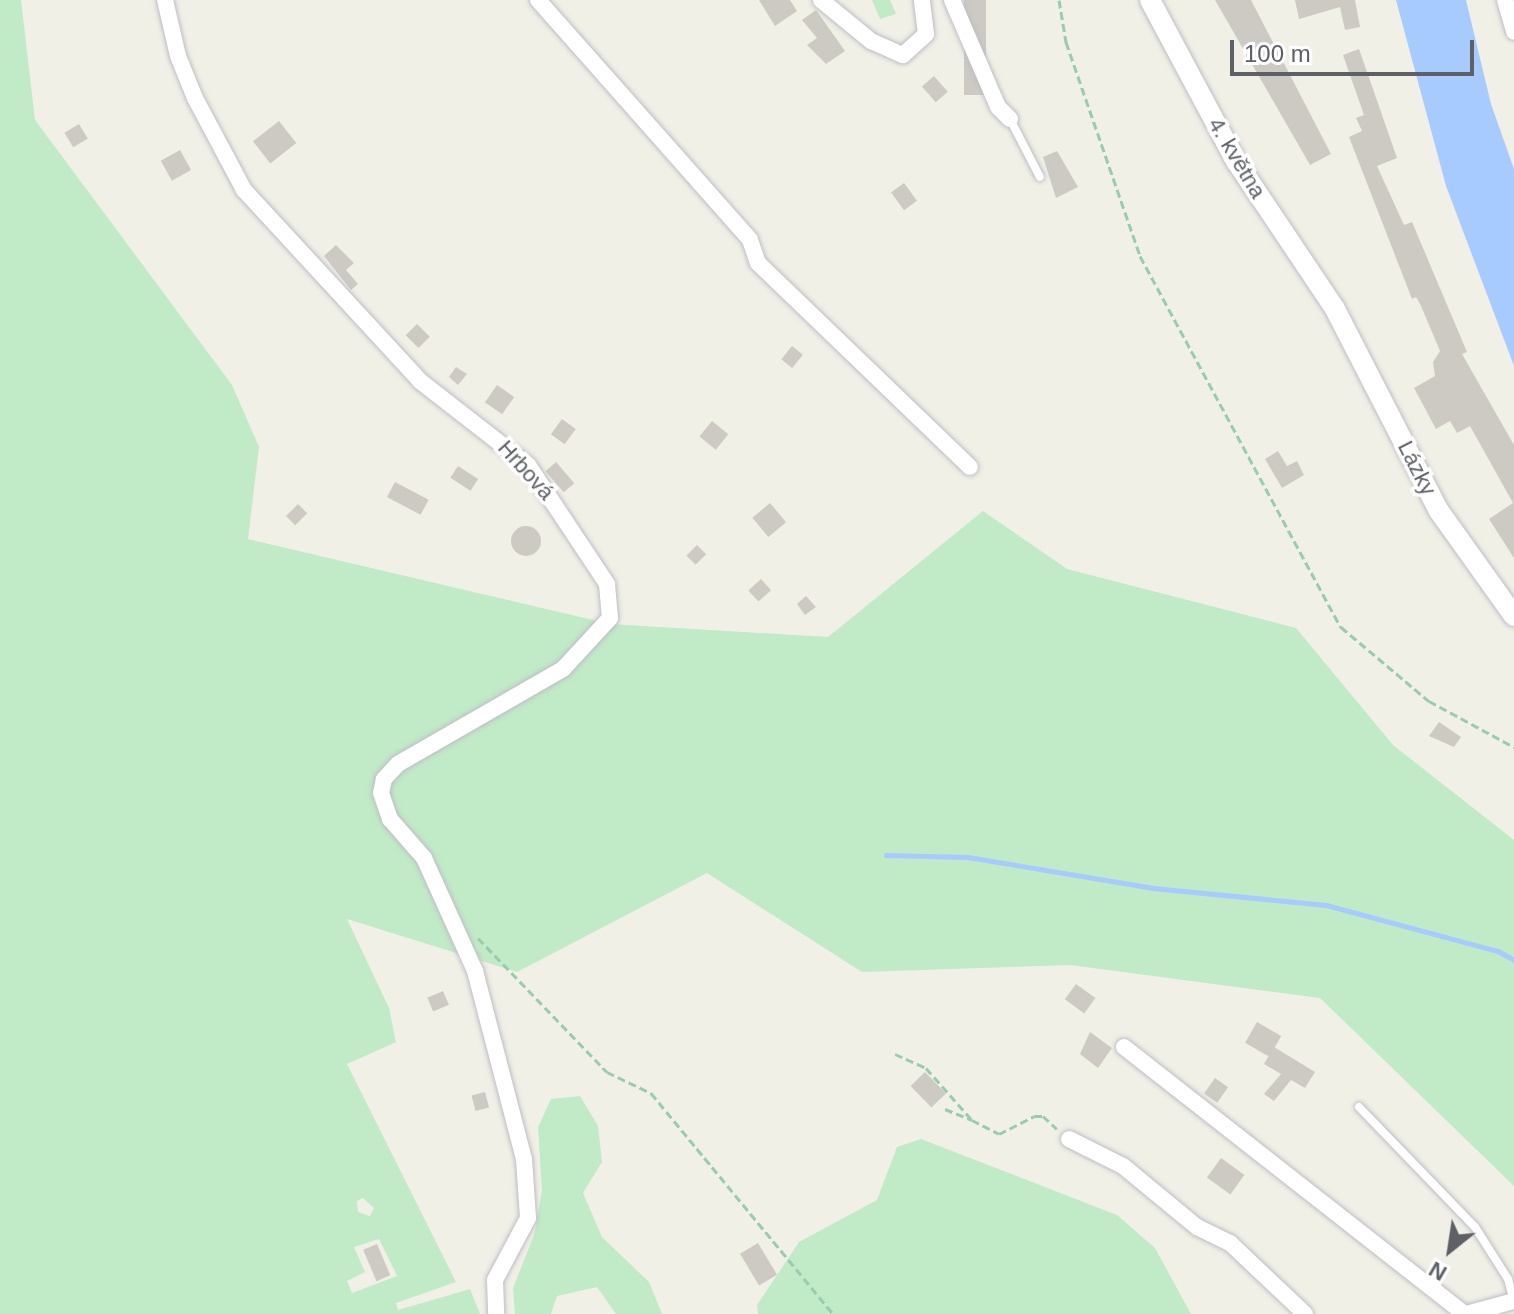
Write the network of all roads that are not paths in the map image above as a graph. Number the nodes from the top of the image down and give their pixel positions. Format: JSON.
{"nodes":[{"id":1,"x":165,"y":0,"type":"edge"},
{"id":2,"x":538,"y":0,"type":"edge"},
{"id":3,"x":821,"y":0,"type":"edge"},
{"id":4,"x":922,"y":0,"type":"edge"},
{"id":5,"x":952,"y":0,"type":"edge"},
{"id":6,"x":1150,"y":0,"type":"edge"},
{"id":7,"x":1505,"y":0,"type":"edge"},
{"id":8,"x":1514,"y":32,"type":"edge"},
{"id":9,"x":1010,"y":119,"type":"joint"},
{"id":10,"x":1040,"y":177,"type":"dead end"},
{"id":11,"x":1335,"y":309,"type":"joint"},
{"id":12,"x":970,"y":467,"type":"dead end"},
{"id":13,"x":1514,"y":616,"type":"edge"},
{"id":14,"x":1124,"y":1047,"type":"dead end"},
{"id":15,"x":1359,"y":1107,"type":"dead end"},
{"id":16,"x":1069,"y":1139,"type":"road end"},
{"id":17,"x":1514,"y":1301,"type":"edge"},
{"id":18,"x":496,"y":1314,"type":"edge"},
{"id":19,"x":1305,"y":1314,"type":"edge"},
{"id":20,"x":1465,"y":1314,"type":"edge"}],
"edges":[{"from":1,"to":18,"type":"street","name":"Hrbová"},
{"from":2,"to":12,"type":"street"},
{"from":3,"to":4,"type":"street"},
{"from":5,"to":9,"type":"street"},
{"from":6,"to":11,"type":"street","name":"4. května"},
{"from":7,"to":8,"type":"street"},
{"from":9,"to":10,"type":"lane"},
{"from":11,"to":13,"type":"street","name":"Lázky"},
{"from":14,"to":20,"type":"street"},
{"from":15,"to":17,"type":"lane"},
{"from":16,"to":19,"type":"street"},
{"from":17,"to":20,"type":"street"}]}
